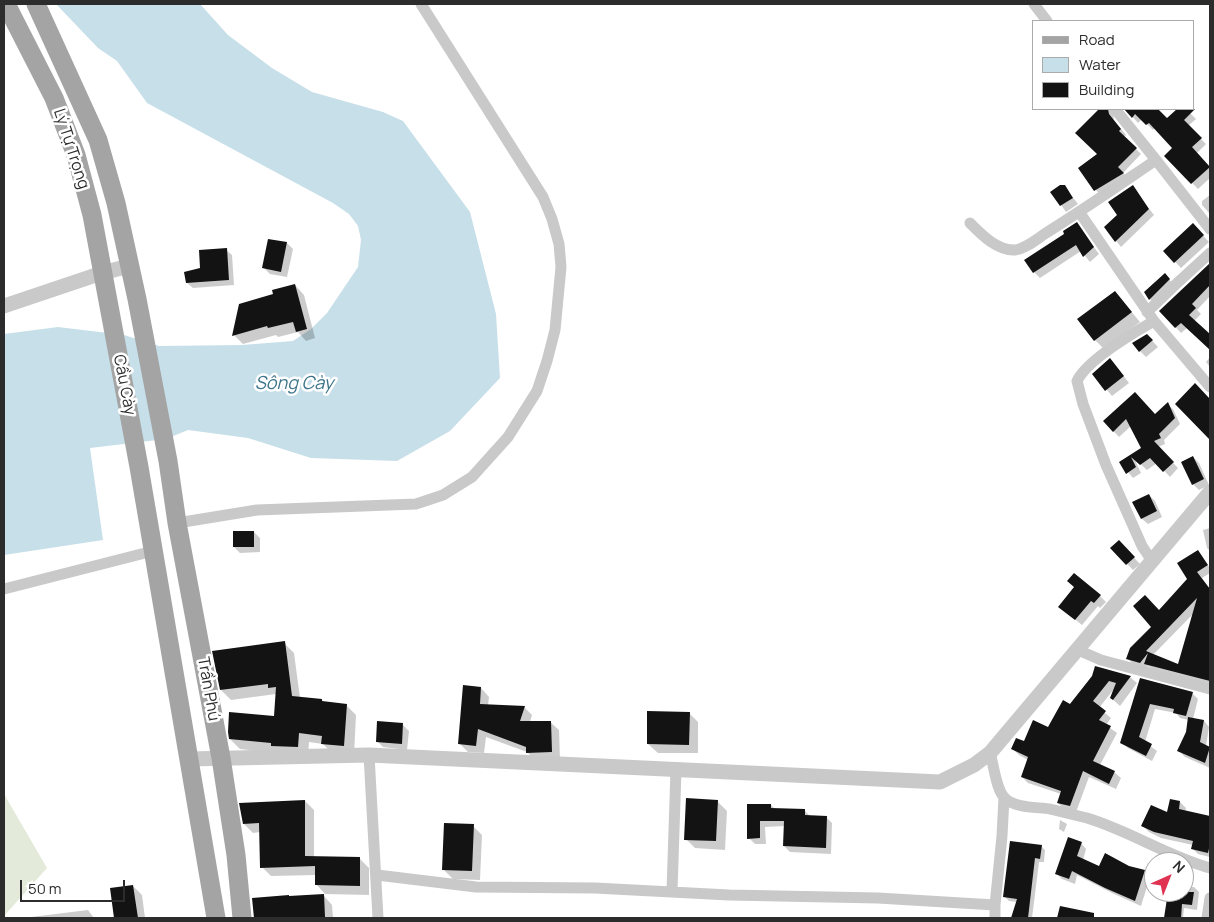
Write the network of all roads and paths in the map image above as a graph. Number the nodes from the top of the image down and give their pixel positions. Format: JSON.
{"nodes":[{"id":1,"x":36,"y":4,"type":"edge"},
{"id":2,"x":421,"y":4,"type":"edge"},
{"id":3,"x":1034,"y":4,"type":"edge"},
{"id":4,"x":6,"y":8,"type":"edge"},
{"id":5,"x":1046,"y":20,"type":"edge"},
{"id":6,"x":1117,"y":110,"type":"edge"},
{"id":7,"x":1156,"y":160,"type":"junction"},
{"id":8,"x":1080,"y":213,"type":"junction"},
{"id":9,"x":970,"y":223,"type":"dead end"},
{"id":10,"x":1210,"y":229,"type":"edge"},
{"id":11,"x":1210,"y":253,"type":"edge"},
{"id":12,"x":129,"y":266,"type":"junction"},
{"id":13,"x":102,"y":273,"type":"junction"},
{"id":14,"x":137,"y":299,"type":"joint"},
{"id":15,"x":108,"y":303,"type":"joint"},
{"id":16,"x":4,"y":306,"type":"edge"},
{"id":17,"x":1150,"y":317,"type":"junction"},
{"id":18,"x":1210,"y":387,"type":"edge"},
{"id":19,"x":168,"y":461,"type":"joint"},
{"id":20,"x":139,"y":467,"type":"joint"},
{"id":21,"x":1210,"y":492,"type":"edge"},
{"id":22,"x":177,"y":522,"type":"junction"},
{"id":23,"x":153,"y":551,"type":"junction"},
{"id":24,"x":1152,"y":561,"type":"junction"},
{"id":25,"x":4,"y":589,"type":"edge"},
{"id":26,"x":1078,"y":650,"type":"junction"},
{"id":27,"x":1210,"y":689,"type":"edge"},
{"id":28,"x":990,"y":753,"type":"junction"},
{"id":29,"x":369,"y":755,"type":"junction"},
{"id":30,"x":220,"y":758,"type":"junction"},
{"id":31,"x":189,"y":759,"type":"junction"},
{"id":32,"x":676,"y":770,"type":"junction"},
{"id":33,"x":1004,"y":798,"type":"junction"},
{"id":34,"x":1210,"y":868,"type":"edge"},
{"id":35,"x":376,"y":875,"type":"junction"},
{"id":36,"x":672,"y":891,"type":"junction"},
{"id":37,"x":1210,"y":898,"type":"edge"},
{"id":38,"x":995,"y":905,"type":"junction"},
{"id":39,"x":216,"y":918,"type":"edge"},
{"id":40,"x":242,"y":918,"type":"edge"},
{"id":41,"x":378,"y":918,"type":"edge"},
{"id":42,"x":995,"y":918,"type":"edge"},
{"id":43,"x":1207,"y":918,"type":"edge"}],
"edges":[{"from":1,"to":12,"type":"main road","name":"Lý Tự Trọng"},
{"from":2,"to":22,"type":"street"},
{"from":3,"to":5,"type":"street"},
{"from":4,"to":13,"type":"main road","name":"Lý Tự Trọng"},
{"from":6,"to":7,"type":"street"},
{"from":7,"to":8,"type":"street"},
{"from":7,"to":10,"type":"street"},
{"from":8,"to":9,"type":"street"},
{"from":8,"to":17,"type":"street"},
{"from":11,"to":17,"type":"street"},
{"from":12,"to":13,"type":"street"},
{"from":12,"to":14,"type":"main road","name":"Lý Tự Trọng"},
{"from":13,"to":15,"type":"main road","name":"Lý Tự Trọng"},
{"from":13,"to":16,"type":"street"},
{"from":14,"to":19,"type":"main road","name":"Cầu Cày"},
{"from":15,"to":20,"type":"main road","name":"Cầu Cày"},
{"from":17,"to":18,"type":"street"},
{"from":17,"to":24,"type":"street"},
{"from":19,"to":22,"type":"main road","name":"Trần Phú"},
{"from":20,"to":23,"type":"main road","name":"Trần Phú"},
{"from":21,"to":24,"type":"street"},
{"from":22,"to":30,"type":"main road","name":"Trần Phú"},
{"from":23,"to":25,"type":"street"},
{"from":23,"to":31,"type":"main road","name":"Trần Phú"},
{"from":24,"to":26,"type":"street"},
{"from":26,"to":27,"type":"street"},
{"from":26,"to":28,"type":"street"},
{"from":28,"to":32,"type":"street"},
{"from":28,"to":33,"type":"street"},
{"from":29,"to":30,"type":"street"},
{"from":29,"to":32,"type":"street"},
{"from":29,"to":35,"type":"street"},
{"from":30,"to":31,"type":"street"},
{"from":30,"to":40,"type":"main road","name":"Trần Phú"},
{"from":31,"to":39,"type":"main road","name":"Trần Phú"},
{"from":32,"to":36,"type":"street"},
{"from":33,"to":34,"type":"street"},
{"from":33,"to":38,"type":"street"},
{"from":35,"to":36,"type":"street"},
{"from":35,"to":41,"type":"street"},
{"from":36,"to":38,"type":"street"},
{"from":37,"to":43,"type":"street"},
{"from":38,"to":42,"type":"street"}]}
